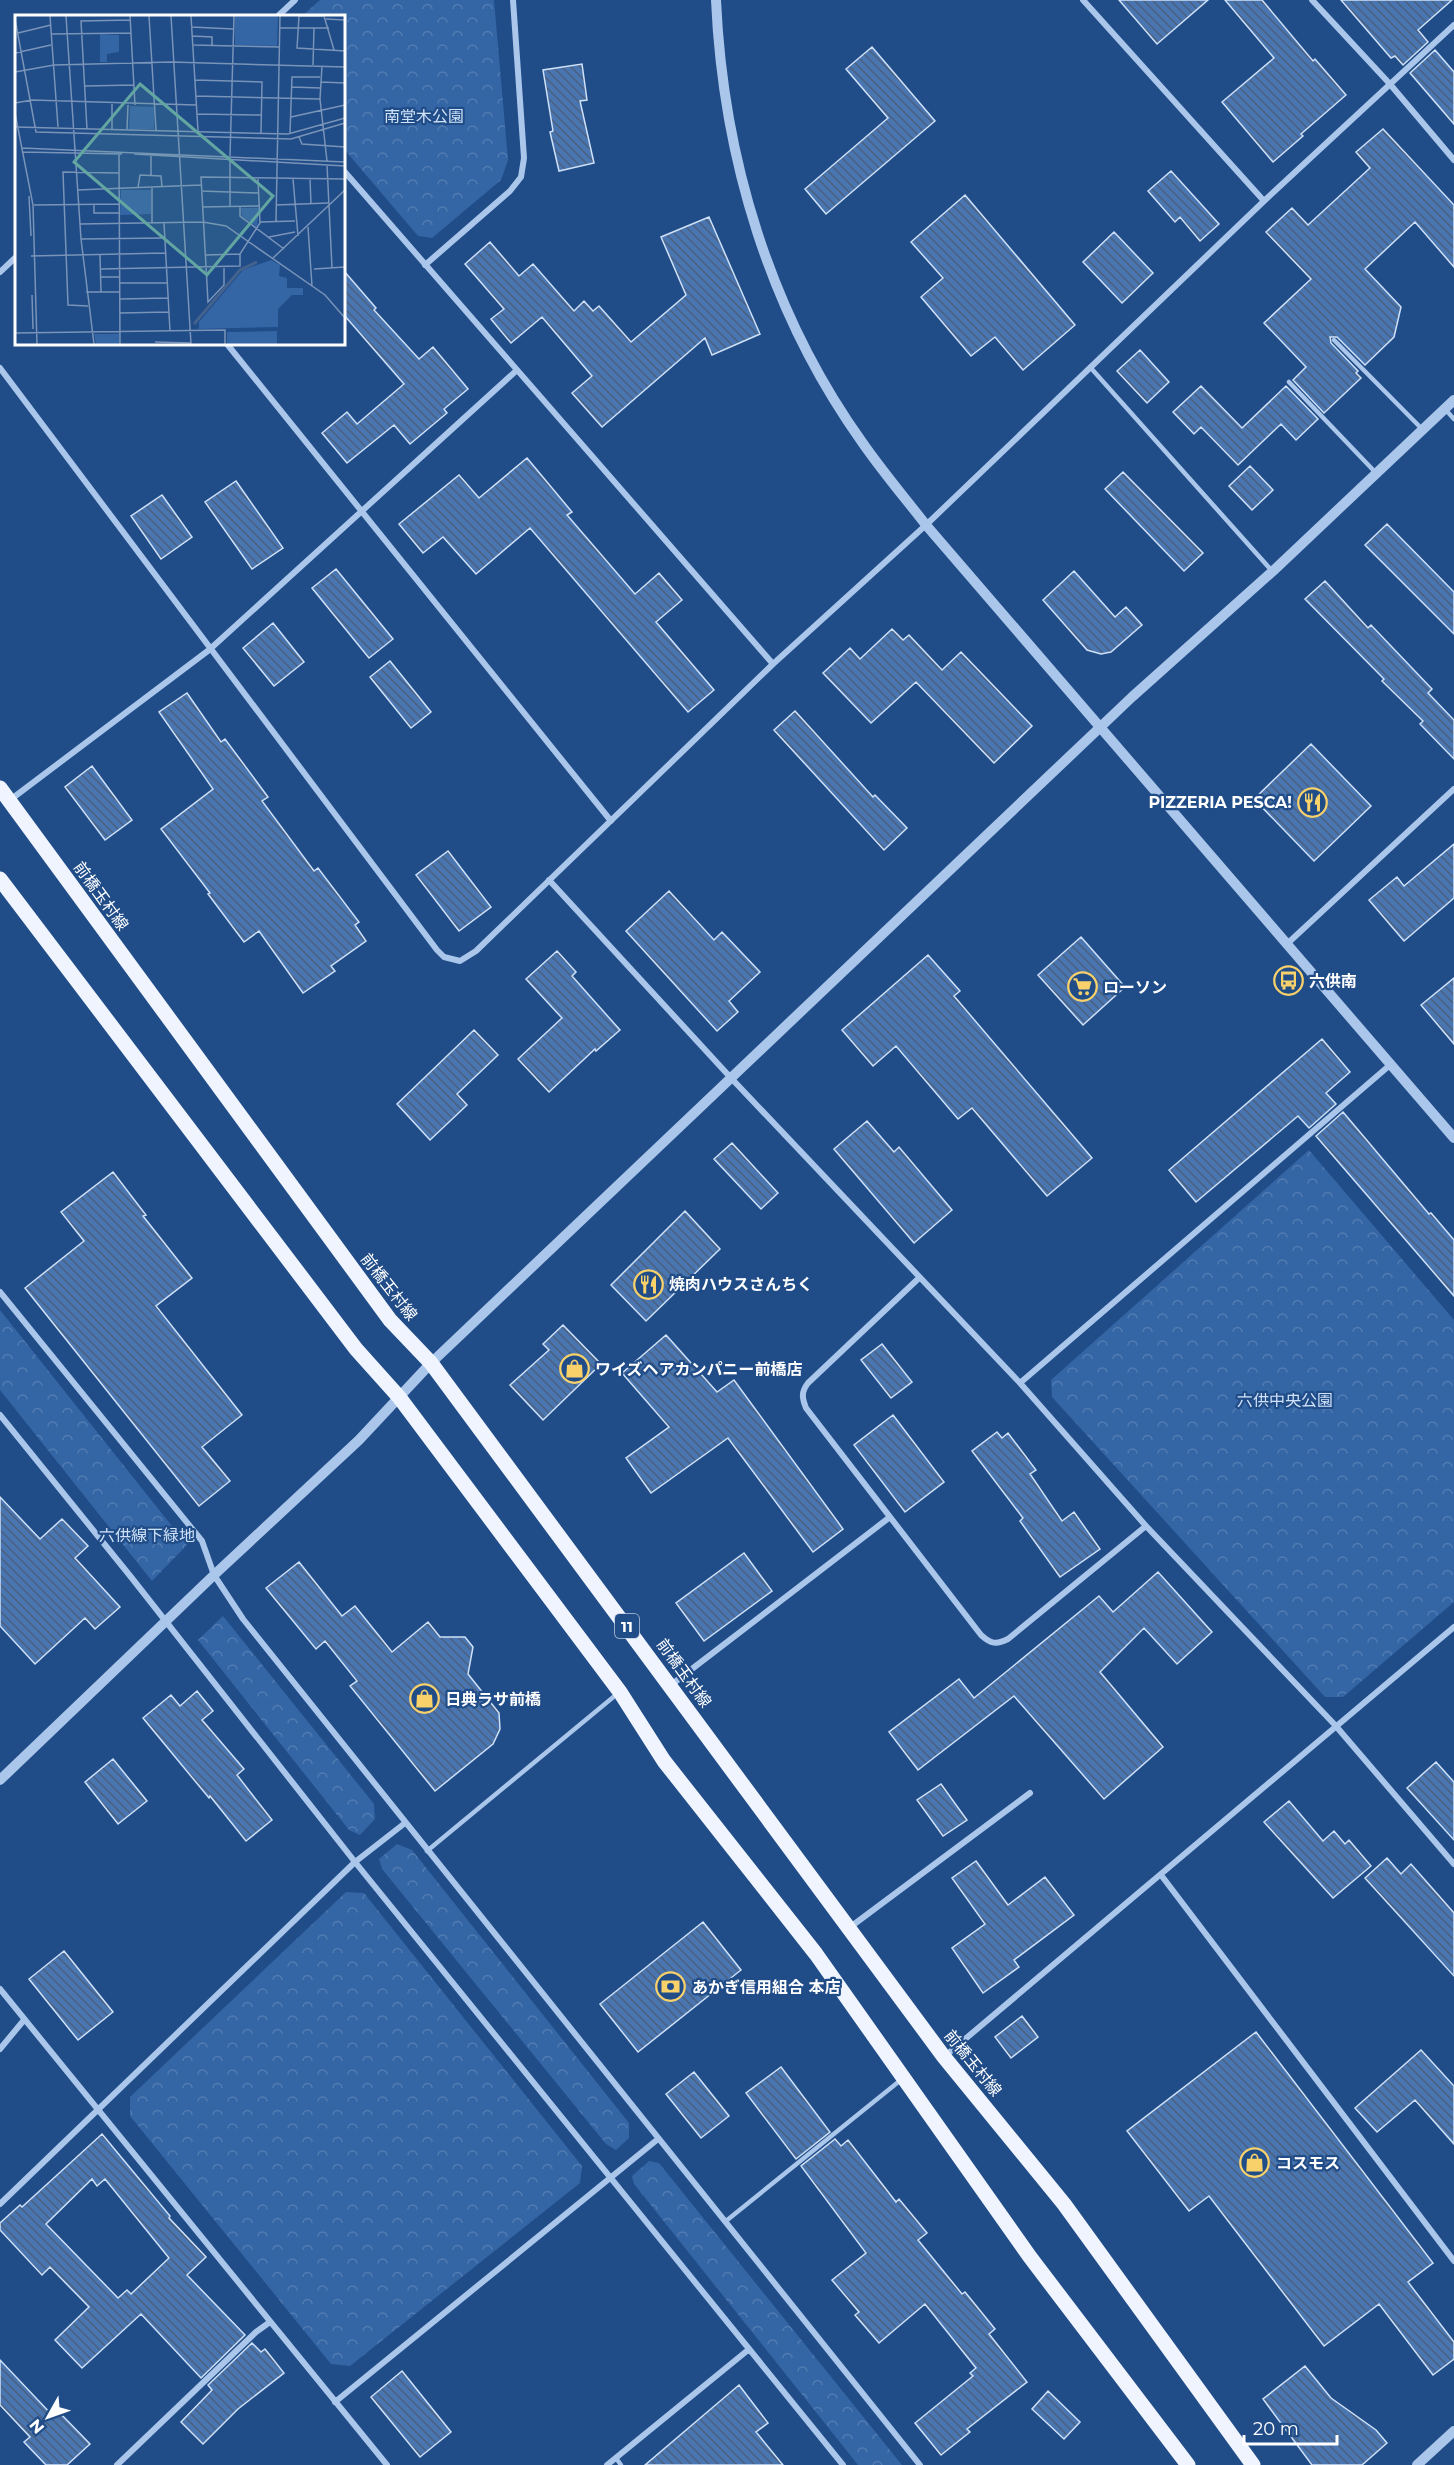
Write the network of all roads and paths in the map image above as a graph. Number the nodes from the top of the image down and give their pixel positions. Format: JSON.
{"nodes":[{"id":1,"x":295,"y":0,"type":"edge"},
{"id":2,"x":513,"y":0,"type":"edge"},
{"id":3,"x":716,"y":0,"type":"edge"},
{"id":4,"x":1083,"y":0,"type":"edge"},
{"id":5,"x":1312,"y":0,"type":"edge"},
{"id":6,"x":279,"y":15,"type":"edge"},
{"id":7,"x":1454,"y":25,"type":"edge"},
{"id":8,"x":1389,"y":83,"type":"junction"},
{"id":9,"x":1454,"y":160,"type":"edge"},
{"id":10,"x":345,"y":172,"type":"edge"},
{"id":11,"x":1264,"y":201,"type":"junction"},
{"id":12,"x":15,"y":258,"type":"edge"},
{"id":13,"x":425,"y":265,"type":"junction"},
{"id":14,"x":0,"y":272,"type":"edge"},
{"id":15,"x":1334,"y":340,"type":"dead end"},
{"id":16,"x":228,"y":345,"type":"edge"},
{"id":17,"x":0,"y":368,"type":"edge"},
{"id":18,"x":1090,"y":368,"type":"junction"},
{"id":19,"x":517,"y":370,"type":"junction"},
{"id":20,"x":1289,"y":382,"type":"dead end"},
{"id":21,"x":1454,"y":400,"type":"edge"},
{"id":22,"x":1445,"y":409,"type":"junction"},
{"id":23,"x":1454,"y":419,"type":"edge"},
{"id":24,"x":1423,"y":430,"type":"junction"},
{"id":25,"x":1376,"y":474,"type":"junction"},
{"id":26,"x":363,"y":512,"type":"junction"},
{"id":27,"x":926,"y":525,"type":"junction"},
{"id":28,"x":1272,"y":571,"type":"junction"},
{"id":29,"x":209,"y":650,"type":"junction"},
{"id":30,"x":773,"y":664,"type":"junction"},
{"id":31,"x":1101,"y":727,"type":"junction"},
{"id":32,"x":1453,"y":792,"type":"edge"},
{"id":33,"x":5,"y":794,"type":"edge"},
{"id":34,"x":611,"y":821,"type":"junction"},
{"id":35,"x":0,"y":879,"type":"edge"},
{"id":36,"x":549,"y":880,"type":"junction"},
{"id":37,"x":1288,"y":943,"type":"junction"},
{"id":38,"x":1390,"y":1065,"type":"junction"},
{"id":39,"x":731,"y":1078,"type":"junction"},
{"id":40,"x":1454,"y":1138,"type":"edge"},
{"id":41,"x":919,"y":1278,"type":"junction"},
{"id":42,"x":0,"y":1292,"type":"edge"},
{"id":43,"x":430,"y":1363,"type":"junction"},
{"id":44,"x":1020,"y":1383,"type":"junction"},
{"id":45,"x":399,"y":1397,"type":"junction"},
{"id":46,"x":0,"y":1415,"type":"edge"},
{"id":47,"x":890,"y":1517,"type":"junction"},
{"id":48,"x":1146,"y":1526,"type":"junction"},
{"id":49,"x":214,"y":1575,"type":"junction"},
{"id":50,"x":165,"y":1622,"type":"junction"},
{"id":51,"x":1454,"y":1627,"type":"edge"},
{"id":52,"x":671,"y":1685,"type":"junction"},
{"id":53,"x":620,"y":1692,"type":"junction"},
{"id":54,"x":1335,"y":1725,"type":"junction"},
{"id":55,"x":0,"y":1780,"type":"edge"},
{"id":56,"x":1030,"y":1793,"type":"dead end"},
{"id":57,"x":405,"y":1823,"type":"junction"},
{"id":58,"x":427,"y":1851,"type":"junction"},
{"id":59,"x":356,"y":1862,"type":"junction"},
{"id":60,"x":1454,"y":1864,"type":"edge"},
{"id":61,"x":1161,"y":1875,"type":"junction"},
{"id":62,"x":848,"y":1929,"type":"junction"},
{"id":63,"x":0,"y":1989,"type":"edge"},
{"id":64,"x":24,"y":2019,"type":"junction"},
{"id":65,"x":0,"y":2049,"type":"edge"},
{"id":66,"x":944,"y":2056,"type":"junction"},
{"id":67,"x":904,"y":2077,"type":"junction"},
{"id":68,"x":98,"y":2110,"type":"junction"},
{"id":69,"x":658,"y":2139,"type":"junction"},
{"id":70,"x":612,"y":2177,"type":"junction"},
{"id":71,"x":0,"y":2204,"type":"edge"},
{"id":72,"x":726,"y":2221,"type":"junction"},
{"id":73,"x":1454,"y":2260,"type":"edge"},
{"id":74,"x":270,"y":2322,"type":"junction"},
{"id":75,"x":748,"y":2350,"type":"junction"},
{"id":76,"x":335,"y":2402,"type":"junction"},
{"id":77,"x":1454,"y":2431,"type":"edge"},
{"id":78,"x":615,"y":2458,"type":"junction"},
{"id":79,"x":117,"y":2465,"type":"edge"},
{"id":80,"x":387,"y":2465,"type":"edge"},
{"id":81,"x":607,"y":2465,"type":"edge"},
{"id":82,"x":621,"y":2465,"type":"edge"},
{"id":83,"x":843,"y":2465,"type":"edge"},
{"id":84,"x":920,"y":2465,"type":"edge"},
{"id":85,"x":1188,"y":2465,"type":"edge"},
{"id":86,"x":1253,"y":2465,"type":"edge"},
{"id":87,"x":1417,"y":2465,"type":"edge"}],
"edges":[{"from":1,"to":6,"type":"street"},
{"from":2,"to":13,"type":"street"},
{"from":3,"to":27,"type":"street"},
{"from":4,"to":11,"type":"street"},
{"from":5,"to":8,"type":"street"},
{"from":7,"to":8,"type":"street"},
{"from":8,"to":9,"type":"street"},
{"from":8,"to":11,"type":"street"},
{"from":10,"to":13,"type":"street"},
{"from":11,"to":18,"type":"street"},
{"from":12,"to":14,"type":"street"},
{"from":13,"to":19,"type":"street"},
{"from":15,"to":24,"type":"lane"},
{"from":16,"to":26,"type":"street"},
{"from":17,"to":29,"type":"street"},
{"from":18,"to":27,"type":"street"},
{"from":18,"to":28,"type":"lane"},
{"from":19,"to":26,"type":"street"},
{"from":19,"to":30,"type":"street"},
{"from":20,"to":25,"type":"lane"},
{"from":21,"to":22,"type":"street"},
{"from":22,"to":23,"type":"lane"},
{"from":22,"to":24,"type":"street"},
{"from":24,"to":25,"type":"street"},
{"from":25,"to":28,"type":"street"},
{"from":26,"to":29,"type":"street"},
{"from":26,"to":34,"type":"street"},
{"from":27,"to":30,"type":"street"},
{"from":27,"to":31,"type":"street"},
{"from":28,"to":31,"type":"street"},
{"from":29,"to":33,"type":"street"},
{"from":29,"to":36,"type":"street"},
{"from":30,"to":34,"type":"street"},
{"from":31,"to":37,"type":"street"},
{"from":31,"to":39,"type":"street"},
{"from":32,"to":37,"type":"street"},
{"from":33,"to":43,"type":"main road","name":"前橋玉村線","number":"11"},
{"from":34,"to":36,"type":"street"},
{"from":35,"to":45,"type":"main road"},
{"from":36,"to":39,"type":"street"},
{"from":37,"to":38,"type":"street"},
{"from":38,"to":40,"type":"street"},
{"from":38,"to":44,"type":"street"},
{"from":39,"to":41,"type":"street"},
{"from":39,"to":43,"type":"street"},
{"from":41,"to":44,"type":"street"},
{"from":41,"to":47,"type":"street"},
{"from":42,"to":49,"type":"street"},
{"from":43,"to":45,"type":"street"},
{"from":43,"to":52,"type":"main road","name":"前橋玉村線","number":"11"},
{"from":44,"to":48,"type":"street"},
{"from":45,"to":49,"type":"street"},
{"from":45,"to":53,"type":"main road"},
{"from":46,"to":50,"type":"street"},
{"from":47,"to":48,"type":"street"},
{"from":47,"to":52,"type":"street"},
{"from":48,"to":54,"type":"street"},
{"from":49,"to":50,"type":"street"},
{"from":49,"to":57,"type":"street"},
{"from":50,"to":55,"type":"street"},
{"from":50,"to":59,"type":"street"},
{"from":51,"to":54,"type":"street"},
{"from":52,"to":62,"type":"main road","name":"前橋玉村線","number":"11"},
{"from":53,"to":58,"type":"lane"},
{"from":53,"to":67,"type":"main road"},
{"from":54,"to":60,"type":"street"},
{"from":54,"to":61,"type":"street"},
{"from":56,"to":62,"type":"street"},
{"from":57,"to":58,"type":"street"},
{"from":57,"to":59,"type":"street"},
{"from":58,"to":69,"type":"street"},
{"from":59,"to":68,"type":"street"},
{"from":59,"to":70,"type":"street"},
{"from":61,"to":66,"type":"street"},
{"from":61,"to":73,"type":"street"},
{"from":62,"to":66,"type":"main road","name":"前橋玉村線","number":"11"},
{"from":63,"to":64,"type":"street"},
{"from":64,"to":65,"type":"street"},
{"from":64,"to":68,"type":"street"},
{"from":66,"to":86,"type":"main road","name":"前橋玉村線","number":"11"},
{"from":67,"to":72,"type":"lane"},
{"from":67,"to":85,"type":"main road"},
{"from":68,"to":71,"type":"street"},
{"from":68,"to":74,"type":"street"},
{"from":69,"to":70,"type":"street"},
{"from":69,"to":72,"type":"street"},
{"from":70,"to":75,"type":"street"},
{"from":70,"to":76,"type":"street"},
{"from":72,"to":84,"type":"street"},
{"from":74,"to":76,"type":"street"},
{"from":74,"to":79,"type":"street"},
{"from":75,"to":78,"type":"street"},
{"from":75,"to":83,"type":"street"},
{"from":76,"to":80,"type":"street"},
{"from":77,"to":87,"type":"street"},
{"from":78,"to":81,"type":"street"},
{"from":78,"to":82,"type":"lane"}]}
